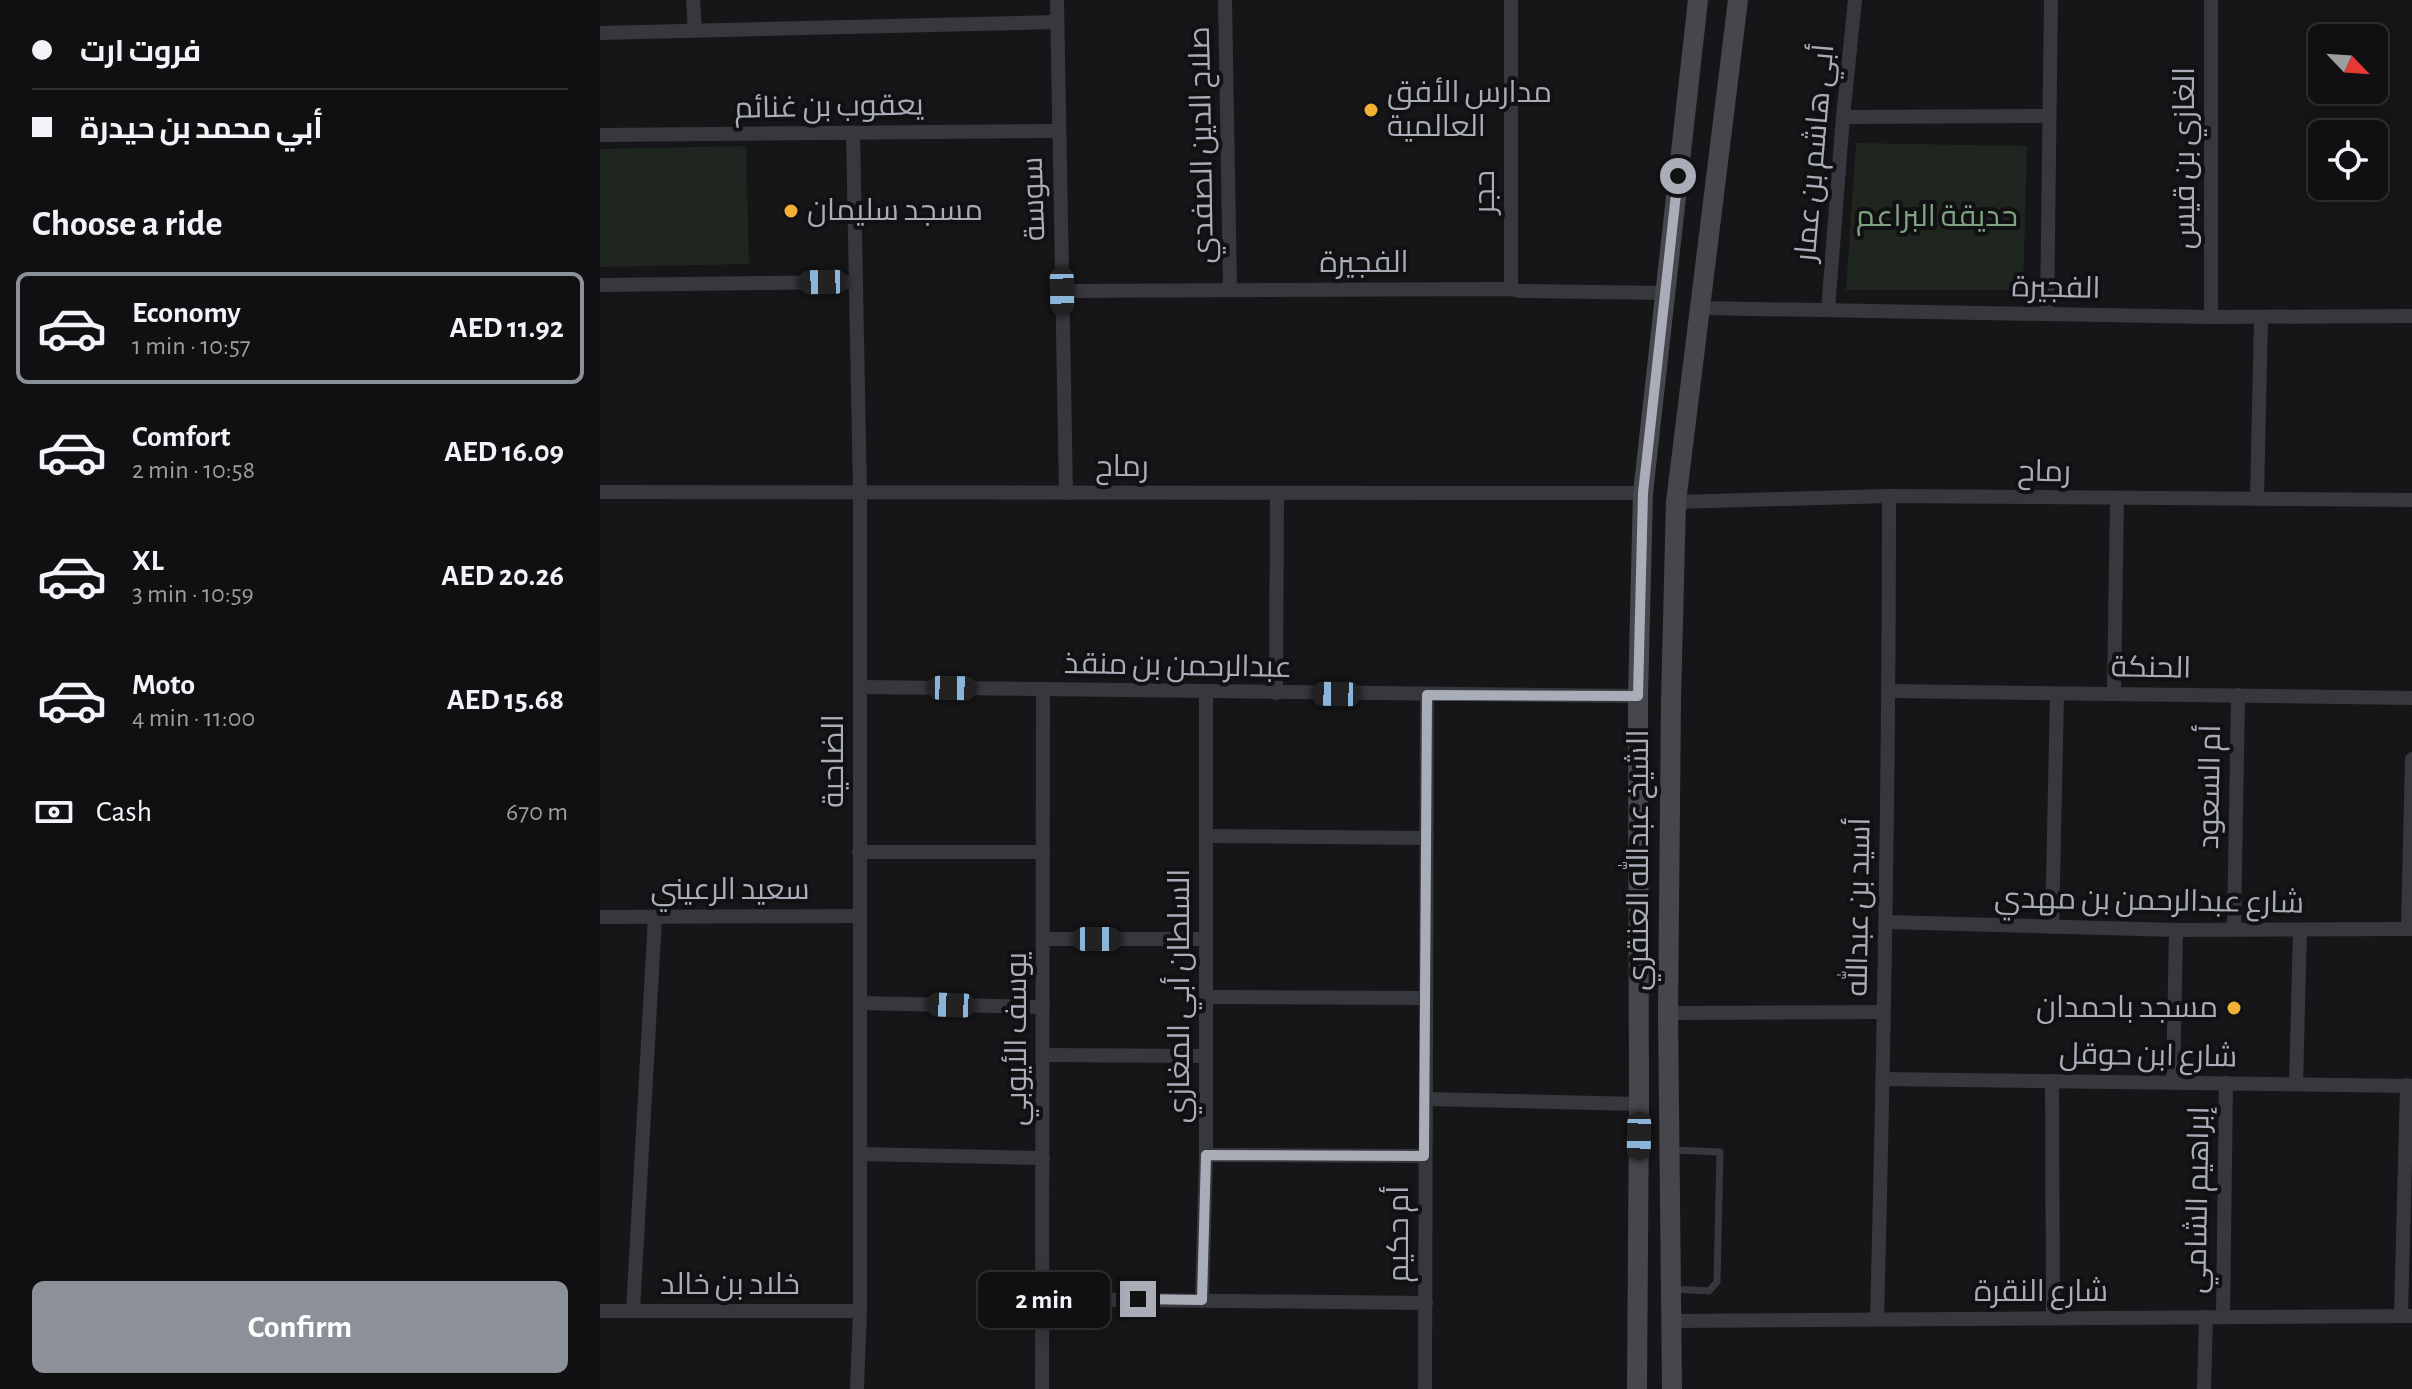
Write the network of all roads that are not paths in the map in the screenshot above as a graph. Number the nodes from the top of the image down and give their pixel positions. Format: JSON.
{"nodes":[{"id":1,"x":693,"y":0,"type":"edge"},
{"id":2,"x":1057,"y":0,"type":"edge"},
{"id":3,"x":1225,"y":0,"type":"edge"},
{"id":4,"x":1511,"y":0,"type":"edge"},
{"id":5,"x":1698,"y":0,"type":"edge"},
{"id":6,"x":1738,"y":0,"type":"edge"},
{"id":7,"x":1855,"y":0,"type":"edge"},
{"id":8,"x":2051,"y":0,"type":"edge"},
{"id":9,"x":2211,"y":0,"type":"edge"},
{"id":10,"x":1057,"y":22,"type":"junction"},
{"id":11,"x":695,"y":31,"type":"junction"},
{"id":12,"x":600,"y":33,"type":"edge"},
{"id":13,"x":2049,"y":116,"type":"junction"},
{"id":14,"x":1843,"y":117,"type":"junction"},
{"id":15,"x":1058,"y":131,"type":"junction"},
{"id":16,"x":853,"y":133,"type":"junction"},
{"id":17,"x":600,"y":135,"type":"edge"},
{"id":18,"x":855,"y":282,"type":"junction"},
{"id":19,"x":600,"y":285,"type":"edge"},
{"id":20,"x":1230,"y":289,"type":"junction"},
{"id":21,"x":1511,"y":289,"type":"junction"},
{"id":22,"x":1062,"y":291,"type":"junction"},
{"id":23,"x":1665,"y":293,"type":"junction"},
{"id":24,"x":1700,"y":308,"type":"junction"},
{"id":25,"x":1828,"y":310,"type":"junction"},
{"id":26,"x":2047,"y":314,"type":"junction"},
{"id":27,"x":2412,"y":316,"type":"edge"},
{"id":28,"x":2211,"y":317,"type":"junction"},
{"id":29,"x":2261,"y":317,"type":"junction"},
{"id":30,"x":600,"y":492,"type":"edge"},
{"id":31,"x":860,"y":492,"type":"junction"},
{"id":32,"x":1066,"y":493,"type":"junction"},
{"id":33,"x":1277,"y":493,"type":"junction"},
{"id":34,"x":1643,"y":493,"type":"junction"},
{"id":35,"x":1889,"y":496,"type":"junction"},
{"id":36,"x":2117,"y":499,"type":"junction"},
{"id":37,"x":2257,"y":499,"type":"junction"},
{"id":38,"x":2412,"y":500,"type":"edge"},
{"id":39,"x":1676,"y":502,"type":"junction"},
{"id":40,"x":860,"y":687,"type":"junction"},
{"id":41,"x":1043,"y":690,"type":"junction"},
{"id":42,"x":1889,"y":691,"type":"junction"},
{"id":43,"x":1206,"y":692,"type":"junction"},
{"id":44,"x":1276,"y":693,"type":"junction"},
{"id":45,"x":2114,"y":693,"type":"junction"},
{"id":46,"x":2057,"y":694,"type":"junction"},
{"id":47,"x":1427,"y":695,"type":"junction"},
{"id":48,"x":2238,"y":695,"type":"junction"},
{"id":49,"x":1638,"y":696,"type":"junction"},
{"id":50,"x":2412,"y":698,"type":"edge"},
{"id":51,"x":2412,"y":759,"type":"edge"},
{"id":52,"x":1206,"y":836,"type":"junction"},
{"id":53,"x":1427,"y":838,"type":"junction"},
{"id":54,"x":859,"y":852,"type":"junction"},
{"id":55,"x":1043,"y":852,"type":"junction"},
{"id":56,"x":860,"y":916,"type":"junction"},
{"id":57,"x":600,"y":917,"type":"edge"},
{"id":58,"x":655,"y":917,"type":"junction"},
{"id":59,"x":1886,"y":922,"type":"junction"},
{"id":60,"x":2052,"y":927,"type":"junction"},
{"id":61,"x":2234,"y":928,"type":"junction"},
{"id":62,"x":2410,"y":929,"type":"edge"},
{"id":63,"x":2176,"y":930,"type":"junction"},
{"id":64,"x":2300,"y":930,"type":"junction"},
{"id":65,"x":1043,"y":939,"type":"junction"},
{"id":66,"x":1206,"y":939,"type":"junction"},
{"id":67,"x":1206,"y":997,"type":"junction"},
{"id":68,"x":1426,"y":998,"type":"junction"},
{"id":69,"x":860,"y":1003,"type":"junction"},
{"id":70,"x":1043,"y":1007,"type":"junction"},
{"id":71,"x":1883,"y":1012,"type":"junction"},
{"id":72,"x":1668,"y":1013,"type":"junction"},
{"id":73,"x":1043,"y":1055,"type":"junction"},
{"id":74,"x":1206,"y":1056,"type":"junction"},
{"id":75,"x":1884,"y":1079,"type":"junction"},
{"id":76,"x":2052,"y":1081,"type":"junction"},
{"id":77,"x":2173,"y":1082,"type":"junction"},
{"id":78,"x":2226,"y":1083,"type":"junction"},
{"id":79,"x":2296,"y":1084,"type":"junction"},
{"id":80,"x":2409,"y":1086,"type":"edge"},
{"id":81,"x":1426,"y":1099,"type":"junction"},
{"id":82,"x":1639,"y":1104,"type":"junction"},
{"id":83,"x":1669,"y":1150,"type":"junction"},
{"id":84,"x":860,"y":1154,"type":"junction"},
{"id":85,"x":1206,"y":1155,"type":"junction"},
{"id":86,"x":1424,"y":1156,"type":"junction"},
{"id":87,"x":1043,"y":1158,"type":"junction"},
{"id":88,"x":1670,"y":1289,"type":"junction"},
{"id":89,"x":1043,"y":1299,"type":"junction"},
{"id":90,"x":1202,"y":1300,"type":"junction"},
{"id":91,"x":1426,"y":1303,"type":"junction"},
{"id":92,"x":600,"y":1311,"type":"edge"},
{"id":93,"x":633,"y":1311,"type":"junction"},
{"id":94,"x":860,"y":1311,"type":"junction"},
{"id":95,"x":2406,"y":1316,"type":"edge"},
{"id":96,"x":2206,"y":1317,"type":"junction"},
{"id":97,"x":2223,"y":1317,"type":"junction"},
{"id":98,"x":2053,"y":1318,"type":"junction"},
{"id":99,"x":1877,"y":1319,"type":"junction"},
{"id":100,"x":1671,"y":1321,"type":"junction"},
{"id":101,"x":857,"y":1389,"type":"edge"},
{"id":102,"x":1042,"y":1389,"type":"edge"},
{"id":103,"x":1425,"y":1389,"type":"edge"},
{"id":104,"x":1637,"y":1389,"type":"edge"},
{"id":105,"x":1672,"y":1389,"type":"edge"},
{"id":106,"x":2204,"y":1389,"type":"edge"}],
"edges":[{"from":1,"to":11,"type":"street"},
{"from":2,"to":10,"type":"street","name":"سوسة"},
{"from":3,"to":20,"type":"street","name":"صلاح الدين الصفدي"},
{"from":4,"to":21,"type":"street","name":"حجر"},
{"from":5,"to":23,"type":"street","name":"الشيخ عبدالله العنقري"},
{"from":6,"to":24,"type":"street","name":"الشيخ عبدالله العنقري"},
{"from":7,"to":14,"type":"street","name":"أبي هاشم بن عمار"},
{"from":8,"to":13,"type":"street"},
{"from":9,"to":28,"type":"street","name":"الغازي بن قيس"},
{"from":10,"to":11,"type":"street"},
{"from":10,"to":15,"type":"street","name":"سوسة"},
{"from":11,"to":12,"type":"street"},
{"from":13,"to":14,"type":"street"},
{"from":13,"to":26,"type":"street"},
{"from":14,"to":25,"type":"street","name":"أبي هاشم بن عمار"},
{"from":15,"to":16,"type":"street","name":"يعقوب بن غنائم"},
{"from":15,"to":22,"type":"street","name":"سوسة"},
{"from":16,"to":17,"type":"street","name":"يعقوب بن غنائم"},
{"from":16,"to":18,"type":"street","name":"الضاحية"},
{"from":18,"to":19,"type":"street"},
{"from":18,"to":31,"type":"street","name":"الضاحية"},
{"from":20,"to":21,"type":"street","name":"الفجيرة"},
{"from":20,"to":22,"type":"street","name":"الفجيرة"},
{"from":21,"to":23,"type":"street","name":"الفجيرة"},
{"from":22,"to":32,"type":"street","name":"سوسة"},
{"from":23,"to":34,"type":"street","name":"الشيخ عبدالله العنقري"},
{"from":24,"to":25,"type":"street","name":"الفجيرة"},
{"from":24,"to":39,"type":"street","name":"الشيخ عبدالله العنقري"},
{"from":25,"to":26,"type":"street","name":"الفجيرة"},
{"from":26,"to":28,"type":"street","name":"الفجيرة"},
{"from":27,"to":29,"type":"street","name":"الفجيرة"},
{"from":28,"to":29,"type":"street","name":"الفجيرة"},
{"from":29,"to":37,"type":"street"},
{"from":30,"to":31,"type":"street","name":"رماح"},
{"from":31,"to":32,"type":"street","name":"رماح"},
{"from":31,"to":40,"type":"street","name":"الضاحية"},
{"from":32,"to":33,"type":"street","name":"رماح"},
{"from":33,"to":34,"type":"street","name":"رماح"},
{"from":33,"to":44,"type":"street"},
{"from":34,"to":49,"type":"street","name":"الشيخ عبدالله العنقري"},
{"from":35,"to":36,"type":"street","name":"رماح"},
{"from":35,"to":39,"type":"street","name":"رماح"},
{"from":35,"to":42,"type":"street","name":"أسيد بن عبدالله"},
{"from":36,"to":37,"type":"street","name":"رماح"},
{"from":36,"to":45,"type":"street"},
{"from":37,"to":38,"type":"street","name":"رماح"},
{"from":39,"to":72,"type":"street","name":"الشيخ عبدالله العنقري"},
{"from":40,"to":41,"type":"street","name":"عبدالرحمن بن منقذ"},
{"from":40,"to":54,"type":"street","name":"الضاحية"},
{"from":41,"to":43,"type":"street","name":"عبدالرحمن بن منقذ"},
{"from":41,"to":55,"type":"street","name":"يوسف الأيوبي"},
{"from":42,"to":46,"type":"street","name":"الحنكة"},
{"from":42,"to":59,"type":"street","name":"أسيد بن عبدالله"},
{"from":43,"to":44,"type":"street","name":"عبدالرحمن بن منقذ"},
{"from":43,"to":52,"type":"street","name":"السلطان أبي المغازي"},
{"from":44,"to":47,"type":"street","name":"عبدالرحمن بن منقذ"},
{"from":45,"to":46,"type":"street","name":"الحنكة"},
{"from":45,"to":48,"type":"street","name":"الحنكة"},
{"from":46,"to":60,"type":"street"},
{"from":47,"to":49,"type":"street","name":"عبدالرحمن بن منقذ"},
{"from":47,"to":53,"type":"street","name":"أم حكيم"},
{"from":48,"to":50,"type":"street","name":"الحنكة"},
{"from":48,"to":61,"type":"street","name":"أم السعود"},
{"from":49,"to":82,"type":"street","name":"الشيخ عبدالله العنقري"},
{"from":51,"to":62,"type":"street"},
{"from":52,"to":53,"type":"street"},
{"from":52,"to":66,"type":"street","name":"السلطان أبي المغازي"},
{"from":53,"to":68,"type":"street","name":"أم حكيم"},
{"from":54,"to":55,"type":"street"},
{"from":54,"to":56,"type":"street","name":"الضاحية"},
{"from":55,"to":65,"type":"street","name":"يوسف الأيوبي"},
{"from":56,"to":58,"type":"street","name":"سعيد الرعيني"},
{"from":56,"to":69,"type":"street","name":"الضاحية"},
{"from":57,"to":58,"type":"street","name":"سعيد الرعيني"},
{"from":58,"to":93,"type":"street"},
{"from":59,"to":60,"type":"street","name":"شارع عبدالرحمن بن مهدي"},
{"from":59,"to":71,"type":"street","name":"أسيد بن عبدالله"},
{"from":60,"to":63,"type":"street","name":"شارع عبدالرحمن بن مهدي"},
{"from":61,"to":63,"type":"street","name":"شارع عبدالرحمن بن مهدي"},
{"from":61,"to":64,"type":"street","name":"شارع عبدالرحمن بن مهدي"},
{"from":62,"to":64,"type":"street","name":"شارع عبدالرحمن بن مهدي"},
{"from":63,"to":77,"type":"street"},
{"from":64,"to":79,"type":"street"},
{"from":65,"to":66,"type":"street"},
{"from":65,"to":70,"type":"street","name":"يوسف الأيوبي"},
{"from":66,"to":67,"type":"street","name":"السلطان أبي المغازي"},
{"from":67,"to":68,"type":"street"},
{"from":67,"to":74,"type":"street","name":"السلطان أبي المغازي"},
{"from":68,"to":81,"type":"street","name":"أم حكيم"},
{"from":69,"to":70,"type":"street"},
{"from":69,"to":84,"type":"street","name":"الضاحية"},
{"from":70,"to":73,"type":"street","name":"يوسف الأيوبي"},
{"from":71,"to":72,"type":"street"},
{"from":71,"to":75,"type":"street","name":"أسيد بن عبدالله"},
{"from":72,"to":83,"type":"street","name":"الشيخ عبدالله العنقري"},
{"from":73,"to":74,"type":"street"},
{"from":73,"to":87,"type":"street","name":"يوسف الأيوبي"},
{"from":74,"to":85,"type":"street","name":"السلطان أبي المغازي"},
{"from":75,"to":76,"type":"street","name":"شارع ابن حوقل"},
{"from":75,"to":99,"type":"street","name":"أسيد بن عبدالله"},
{"from":76,"to":77,"type":"street","name":"شارع ابن حوقل"},
{"from":76,"to":98,"type":"street"},
{"from":77,"to":78,"type":"street","name":"شارع ابن حوقل"},
{"from":78,"to":79,"type":"street","name":"شارع ابن حوقل"},
{"from":78,"to":97,"type":"street","name":"إبراهيم الشامي"},
{"from":79,"to":80,"type":"street","name":"شارع ابن حوقل"},
{"from":80,"to":95,"type":"street"},
{"from":81,"to":82,"type":"street"},
{"from":81,"to":86,"type":"street","name":"أم حكيم"},
{"from":82,"to":104,"type":"street","name":"الشيخ عبدالله العنقري"},
{"from":83,"to":88,"type":"street","name":"الشيخ عبدالله العنقري"},
{"from":83,"to":88,"type":"lane"},
{"from":84,"to":87,"type":"street"},
{"from":84,"to":94,"type":"street","name":"الضاحية"},
{"from":85,"to":86,"type":"street"},
{"from":85,"to":90,"type":"street","name":"السلطان أبي المغازي"},
{"from":86,"to":91,"type":"street","name":"أم حكيم"},
{"from":87,"to":89,"type":"street","name":"يوسف الأيوبي"},
{"from":88,"to":100,"type":"street","name":"الشيخ عبدالله العنقري"},
{"from":89,"to":90,"type":"street"},
{"from":89,"to":102,"type":"street","name":"يوسف الأيوبي"},
{"from":90,"to":91,"type":"street"},
{"from":91,"to":103,"type":"street","name":"أم حكيم"},
{"from":92,"to":93,"type":"street","name":"خلاد بن خالد"},
{"from":93,"to":94,"type":"street","name":"خلاد بن خالد"},
{"from":94,"to":101,"type":"street","name":"الضاحية"},
{"from":95,"to":97,"type":"street","name":"شارع النقرة"},
{"from":96,"to":97,"type":"street","name":"شارع النقرة"},
{"from":96,"to":98,"type":"street","name":"شارع النقرة"},
{"from":96,"to":106,"type":"street"},
{"from":98,"to":99,"type":"street","name":"شارع النقرة"},
{"from":99,"to":100,"type":"street","name":"شارع النقرة"},
{"from":100,"to":105,"type":"street","name":"الشيخ عبدالله العنقري"}]}
